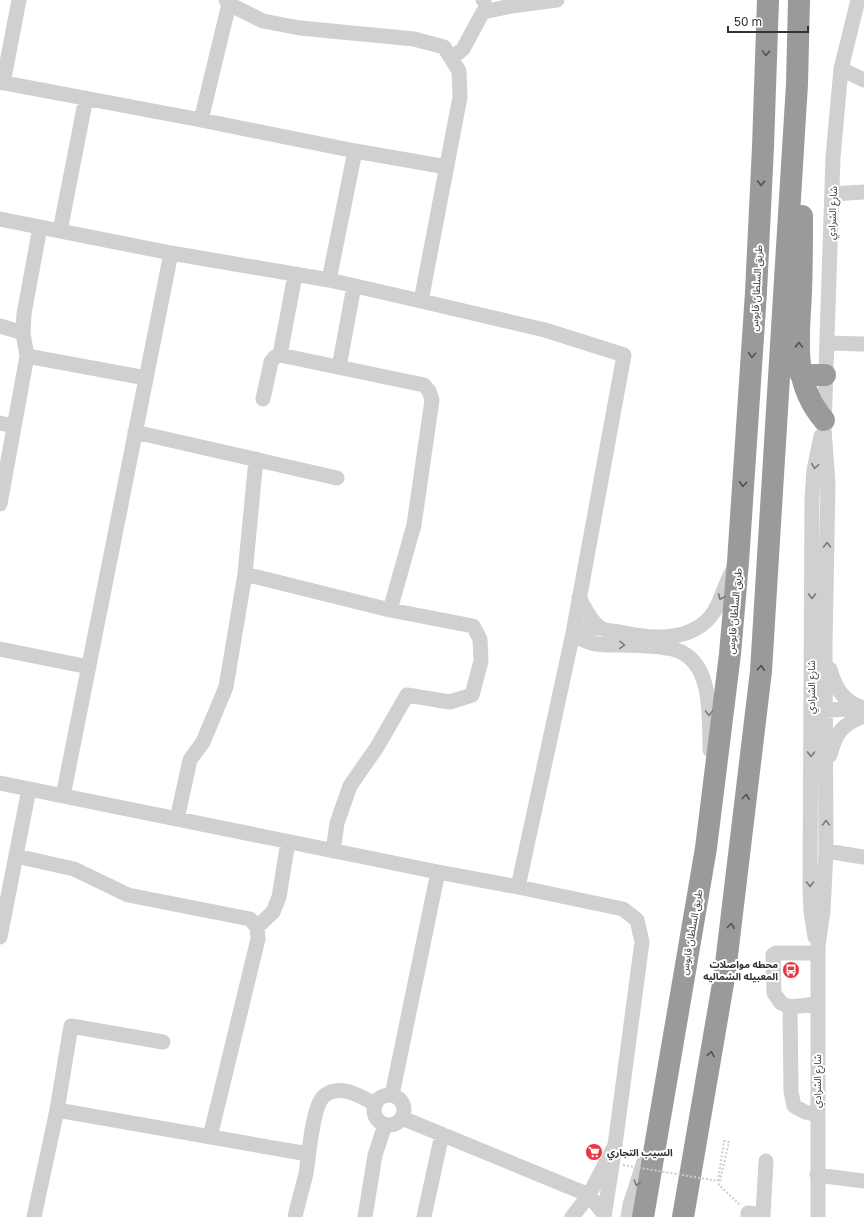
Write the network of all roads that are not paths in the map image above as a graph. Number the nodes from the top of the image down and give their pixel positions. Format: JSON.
{"nodes":[{"id":1,"x":19,"y":0,"type":"edge"},
{"id":2,"x":557,"y":0,"type":"edge"},
{"id":3,"x":768,"y":0,"type":"edge"},
{"id":4,"x":799,"y":0,"type":"edge"},
{"id":5,"x":858,"y":0,"type":"edge"},
{"id":6,"x":228,"y":2,"type":"edge"},
{"id":7,"x":484,"y":3,"type":"edge"},
{"id":8,"x":511,"y":3,"type":"edge"},
{"id":9,"x":452,"y":58,"type":"junction"},
{"id":10,"x":841,"y":69,"type":"junction"},
{"id":11,"x":864,"y":80,"type":"edge"},
{"id":12,"x":2,"y":83,"type":"edge"},
{"id":13,"x":797,"y":84,"type":"junction"},
{"id":14,"x":86,"y":98,"type":"junction"},
{"id":15,"x":201,"y":120,"type":"junction"},
{"id":16,"x":356,"y":151,"type":"junction"},
{"id":17,"x":447,"y":167,"type":"junction"},
{"id":18,"x":864,"y":192,"type":"edge"},
{"id":19,"x":832,"y":194,"type":"junction"},
{"id":20,"x":0,"y":219,"type":"edge"},
{"id":21,"x":40,"y":227,"type":"junction"},
{"id":22,"x":60,"y":231,"type":"junction"},
{"id":23,"x":171,"y":253,"type":"junction"},
{"id":24,"x":295,"y":275,"type":"junction"},
{"id":25,"x":329,"y":280,"type":"junction"},
{"id":26,"x":354,"y":286,"type":"junction"},
{"id":27,"x":421,"y":300,"type":"junction"},
{"id":28,"x":0,"y":326,"type":"edge"},
{"id":29,"x":23,"y":333,"type":"junction"},
{"id":30,"x":826,"y":343,"type":"junction"},
{"id":31,"x":864,"y":344,"type":"edge"},
{"id":32,"x":280,"y":355,"type":"junction"},
{"id":33,"x":27,"y":356,"type":"junction"},
{"id":34,"x":339,"y":367,"type":"junction"},
{"id":35,"x":825,"y":374,"type":"junction"},
{"id":36,"x":801,"y":375,"type":"junction"},
{"id":37,"x":146,"y":378,"type":"junction"},
{"id":38,"x":263,"y":399,"type":"dead end"},
{"id":39,"x":824,"y":424,"type":"junction"},
{"id":40,"x":7,"y":425,"type":"edge"},
{"id":41,"x":135,"y":432,"type":"junction"},
{"id":42,"x":256,"y":459,"type":"junction"},
{"id":43,"x":338,"y":478,"type":"dead end"},
{"id":44,"x":2,"y":486,"type":"edge"},
{"id":45,"x":0,"y":504,"type":"edge"},
{"id":46,"x":738,"y":562,"type":"junction"},
{"id":47,"x":245,"y":574,"type":"junction"},
{"id":48,"x":579,"y":597,"type":"junction"},
{"id":49,"x":390,"y":610,"type":"junction"},
{"id":50,"x":601,"y":628,"type":"junction"},
{"id":51,"x":573,"y":633,"type":"junction"},
{"id":52,"x":598,"y":645,"type":"junction"},
{"id":53,"x":825,"y":645,"type":"junction"},
{"id":54,"x":0,"y":649,"type":"edge"},
{"id":55,"x":566,"y":664,"type":"junction"},
{"id":56,"x":89,"y":667,"type":"junction"},
{"id":57,"x":864,"y":708,"type":"edge"},
{"id":58,"x":826,"y":716,"type":"junction"},
{"id":59,"x":864,"y":716,"type":"edge"},
{"id":60,"x":811,"y":717,"type":"junction"},
{"id":61,"x":826,"y":773,"type":"junction"},
{"id":62,"x":715,"y":776,"type":"junction"},
{"id":63,"x":0,"y":784,"type":"edge"},
{"id":64,"x":30,"y":790,"type":"junction"},
{"id":65,"x":64,"y":796,"type":"junction"},
{"id":66,"x":177,"y":819,"type":"junction"},
{"id":67,"x":288,"y":842,"type":"junction"},
{"id":68,"x":333,"y":851,"type":"junction"},
{"id":69,"x":826,"y":851,"type":"junction"},
{"id":70,"x":16,"y":856,"type":"junction"},
{"id":71,"x":864,"y":857,"type":"edge"},
{"id":72,"x":438,"y":872,"type":"junction"},
{"id":73,"x":518,"y":886,"type":"junction"},
{"id":74,"x":257,"y":927,"type":"junction"},
{"id":75,"x":0,"y":937,"type":"edge"},
{"id":76,"x":818,"y":949,"type":"junction"},
{"id":77,"x":817,"y":1004,"type":"junction"},
{"id":78,"x":790,"y":1007,"type":"junction"},
{"id":79,"x":163,"y":1042,"type":"dead end"},
{"id":80,"x":707,"y":1077,"type":"junction"},
{"id":81,"x":392,"y":1095,"type":"junction"},
{"id":82,"x":375,"y":1104,"type":"junction"},
{"id":83,"x":57,"y":1110,"type":"junction"},
{"id":84,"x":818,"y":1115,"type":"junction"},
{"id":85,"x":402,"y":1118,"type":"junction"},
{"id":86,"x":660,"y":1120,"type":"junction"},
{"id":87,"x":385,"y":1125,"type":"junction"},
{"id":88,"x":442,"y":1134,"type":"junction"},
{"id":89,"x":210,"y":1137,"type":"junction"},
{"id":90,"x":615,"y":1145,"type":"junction"},
{"id":91,"x":308,"y":1154,"type":"junction"},
{"id":92,"x":766,"y":1161,"type":"dead end"},
{"id":93,"x":817,"y":1175,"type":"junction"},
{"id":94,"x":864,"y":1181,"type":"edge"},
{"id":95,"x":589,"y":1195,"type":"junction"},
{"id":96,"x":748,"y":1215,"type":"edge"},
{"id":97,"x":604,"y":1216,"type":"edge"},
{"id":98,"x":768,"y":1216,"type":"edge"},
{"id":99,"x":34,"y":1217,"type":"edge"},
{"id":100,"x":295,"y":1217,"type":"edge"},
{"id":101,"x":365,"y":1217,"type":"edge"},
{"id":102,"x":424,"y":1217,"type":"edge"},
{"id":103,"x":572,"y":1217,"type":"edge"},
{"id":104,"x":628,"y":1217,"type":"edge"},
{"id":105,"x":644,"y":1217,"type":"edge"},
{"id":106,"x":683,"y":1217,"type":"edge"},
{"id":107,"x":691,"y":1217,"type":"edge"},
{"id":108,"x":818,"y":1217,"type":"edge"}],
"edges":[{"from":1,"to":12,"type":"street"},
{"from":2,"to":8,"type":"street"},
{"from":3,"to":46,"type":"highway","name":"طريق السلطان قابوس","one_way":true},
{"from":4,"to":13,"type":"highway"},
{"from":5,"to":10,"type":"street","name":"شارع الشرادي"},
{"from":6,"to":9,"type":"street"},
{"from":6,"to":15,"type":"street"},
{"from":7,"to":8,"type":"street"},
{"from":7,"to":9,"type":"street"},
{"from":9,"to":17,"type":"street"},
{"from":10,"to":11,"type":"street"},
{"from":10,"to":19,"type":"street","name":"شارع الشرادي"},
{"from":12,"to":14,"type":"street"},
{"from":36,"to":13,"type":"highway","one_way":true},
{"from":80,"to":13,"type":"highway","one_way":true},
{"from":14,"to":15,"type":"street"},
{"from":14,"to":22,"type":"street"},
{"from":15,"to":16,"type":"street"},
{"from":16,"to":17,"type":"street"},
{"from":16,"to":25,"type":"street"},
{"from":17,"to":27,"type":"street"},
{"from":18,"to":19,"type":"street"},
{"from":19,"to":30,"type":"street","name":"شارع الشرادي"},
{"from":20,"to":21,"type":"street"},
{"from":21,"to":22,"type":"street"},
{"from":21,"to":29,"type":"street"},
{"from":22,"to":23,"type":"street"},
{"from":23,"to":24,"type":"street"},
{"from":23,"to":37,"type":"street"},
{"from":24,"to":25,"type":"street"},
{"from":24,"to":32,"type":"street"},
{"from":25,"to":26,"type":"street"},
{"from":26,"to":27,"type":"street"},
{"from":26,"to":34,"type":"street"},
{"from":27,"to":48,"type":"street"},
{"from":28,"to":29,"type":"street"},
{"from":29,"to":33,"type":"street"},
{"from":30,"to":31,"type":"street"},
{"from":30,"to":35,"type":"street","name":"شارع الشرادي"},
{"from":32,"to":34,"type":"street"},
{"from":32,"to":38,"type":"street"},
{"from":33,"to":37,"type":"street"},
{"from":33,"to":40,"type":"street"},
{"from":34,"to":49,"type":"street"},
{"from":35,"to":36,"type":"highway"},
{"from":35,"to":39,"type":"street","name":"شارع الشرادي"},
{"from":36,"to":39,"type":"highway"},
{"from":37,"to":41,"type":"street"},
{"from":53,"to":39,"type":"street","name":"شارع الشرادي","one_way":true},
{"from":39,"to":60,"type":"street","name":"شارع الشرادي","one_way":true},
{"from":40,"to":44,"type":"street"},
{"from":41,"to":42,"type":"street"},
{"from":41,"to":56,"type":"street"},
{"from":42,"to":43,"type":"street"},
{"from":42,"to":47,"type":"street"},
{"from":44,"to":45,"type":"street"},
{"from":46,"to":50,"type":"street","one_way":true},
{"from":46,"to":62,"type":"highway","name":"طريق السلطان قابوس"},
{"from":47,"to":49,"type":"street"},
{"from":47,"to":66,"type":"street"},
{"from":48,"to":50,"type":"street"},
{"from":48,"to":51,"type":"street"},
{"from":49,"to":68,"type":"street"},
{"from":50,"to":51,"type":"street"},
{"from":51,"to":52,"type":"street"},
{"from":51,"to":55,"type":"street"},
{"from":52,"to":55,"type":"street"},
{"from":52,"to":62,"type":"street","one_way":true},
{"from":53,"to":57,"type":"street"},
{"from":53,"to":58,"type":"street","name":"شارع الشرادي"},
{"from":54,"to":56,"type":"street"},
{"from":55,"to":73,"type":"street"},
{"from":56,"to":65,"type":"street"},
{"from":57,"to":58,"type":"street"},
{"from":58,"to":59,"type":"street"},
{"from":58,"to":60,"type":"street"},
{"from":58,"to":61,"type":"street","name":"شارع الشرادي"},
{"from":59,"to":61,"type":"street"},
{"from":60,"to":76,"type":"street","name":"شارع الشرادي","one_way":true},
{"from":69,"to":61,"type":"street","name":"شارع الشرادي","one_way":true},
{"from":62,"to":86,"type":"highway","name":"طريق السلطان قابوس"},
{"from":63,"to":64,"type":"street"},
{"from":64,"to":65,"type":"street"},
{"from":64,"to":70,"type":"street"},
{"from":65,"to":66,"type":"street"},
{"from":66,"to":67,"type":"street"},
{"from":67,"to":68,"type":"street"},
{"from":67,"to":74,"type":"street"},
{"from":68,"to":72,"type":"street"},
{"from":69,"to":71,"type":"street"},
{"from":69,"to":76,"type":"street","name":"شارع الشرادي"},
{"from":70,"to":74,"type":"street"},
{"from":70,"to":75,"type":"street"},
{"from":72,"to":73,"type":"street"},
{"from":72,"to":81,"type":"street"},
{"from":73,"to":90,"type":"street"},
{"from":74,"to":89,"type":"street"},
{"from":76,"to":77,"type":"street","name":"شارع الشرادي"},
{"from":76,"to":78,"type":"street"},
{"from":77,"to":78,"type":"street"},
{"from":77,"to":84,"type":"street","name":"شارع الشرادي"},
{"from":78,"to":84,"type":"street"},
{"from":79,"to":83,"type":"street"},
{"from":80,"to":106,"type":"highway"},
{"from":80,"to":107,"type":"street"},
{"from":81,"to":82,"type":"street"},
{"from":81,"to":85,"type":"street"},
{"from":82,"to":87,"type":"street"},
{"from":82,"to":91,"type":"street"},
{"from":83,"to":89,"type":"street"},
{"from":83,"to":99,"type":"street"},
{"from":84,"to":93,"type":"street","name":"شارع الشرادي"},
{"from":85,"to":87,"type":"street"},
{"from":85,"to":88,"type":"street"},
{"from":86,"to":104,"type":"street","one_way":true},
{"from":86,"to":105,"type":"highway","name":"طريق السلطان قابوس"},
{"from":87,"to":101,"type":"street"},
{"from":88,"to":95,"type":"street"},
{"from":88,"to":102,"type":"street"},
{"from":89,"to":91,"type":"street"},
{"from":90,"to":95,"type":"street"},
{"from":90,"to":97,"type":"street"},
{"from":91,"to":100,"type":"street"},
{"from":92,"to":98,"type":"street"},
{"from":93,"to":94,"type":"street"},
{"from":93,"to":108,"type":"street","name":"شارع الشرادي"},
{"from":95,"to":97,"type":"street"},
{"from":95,"to":103,"type":"street"},
{"from":96,"to":98,"type":"street"}]}
